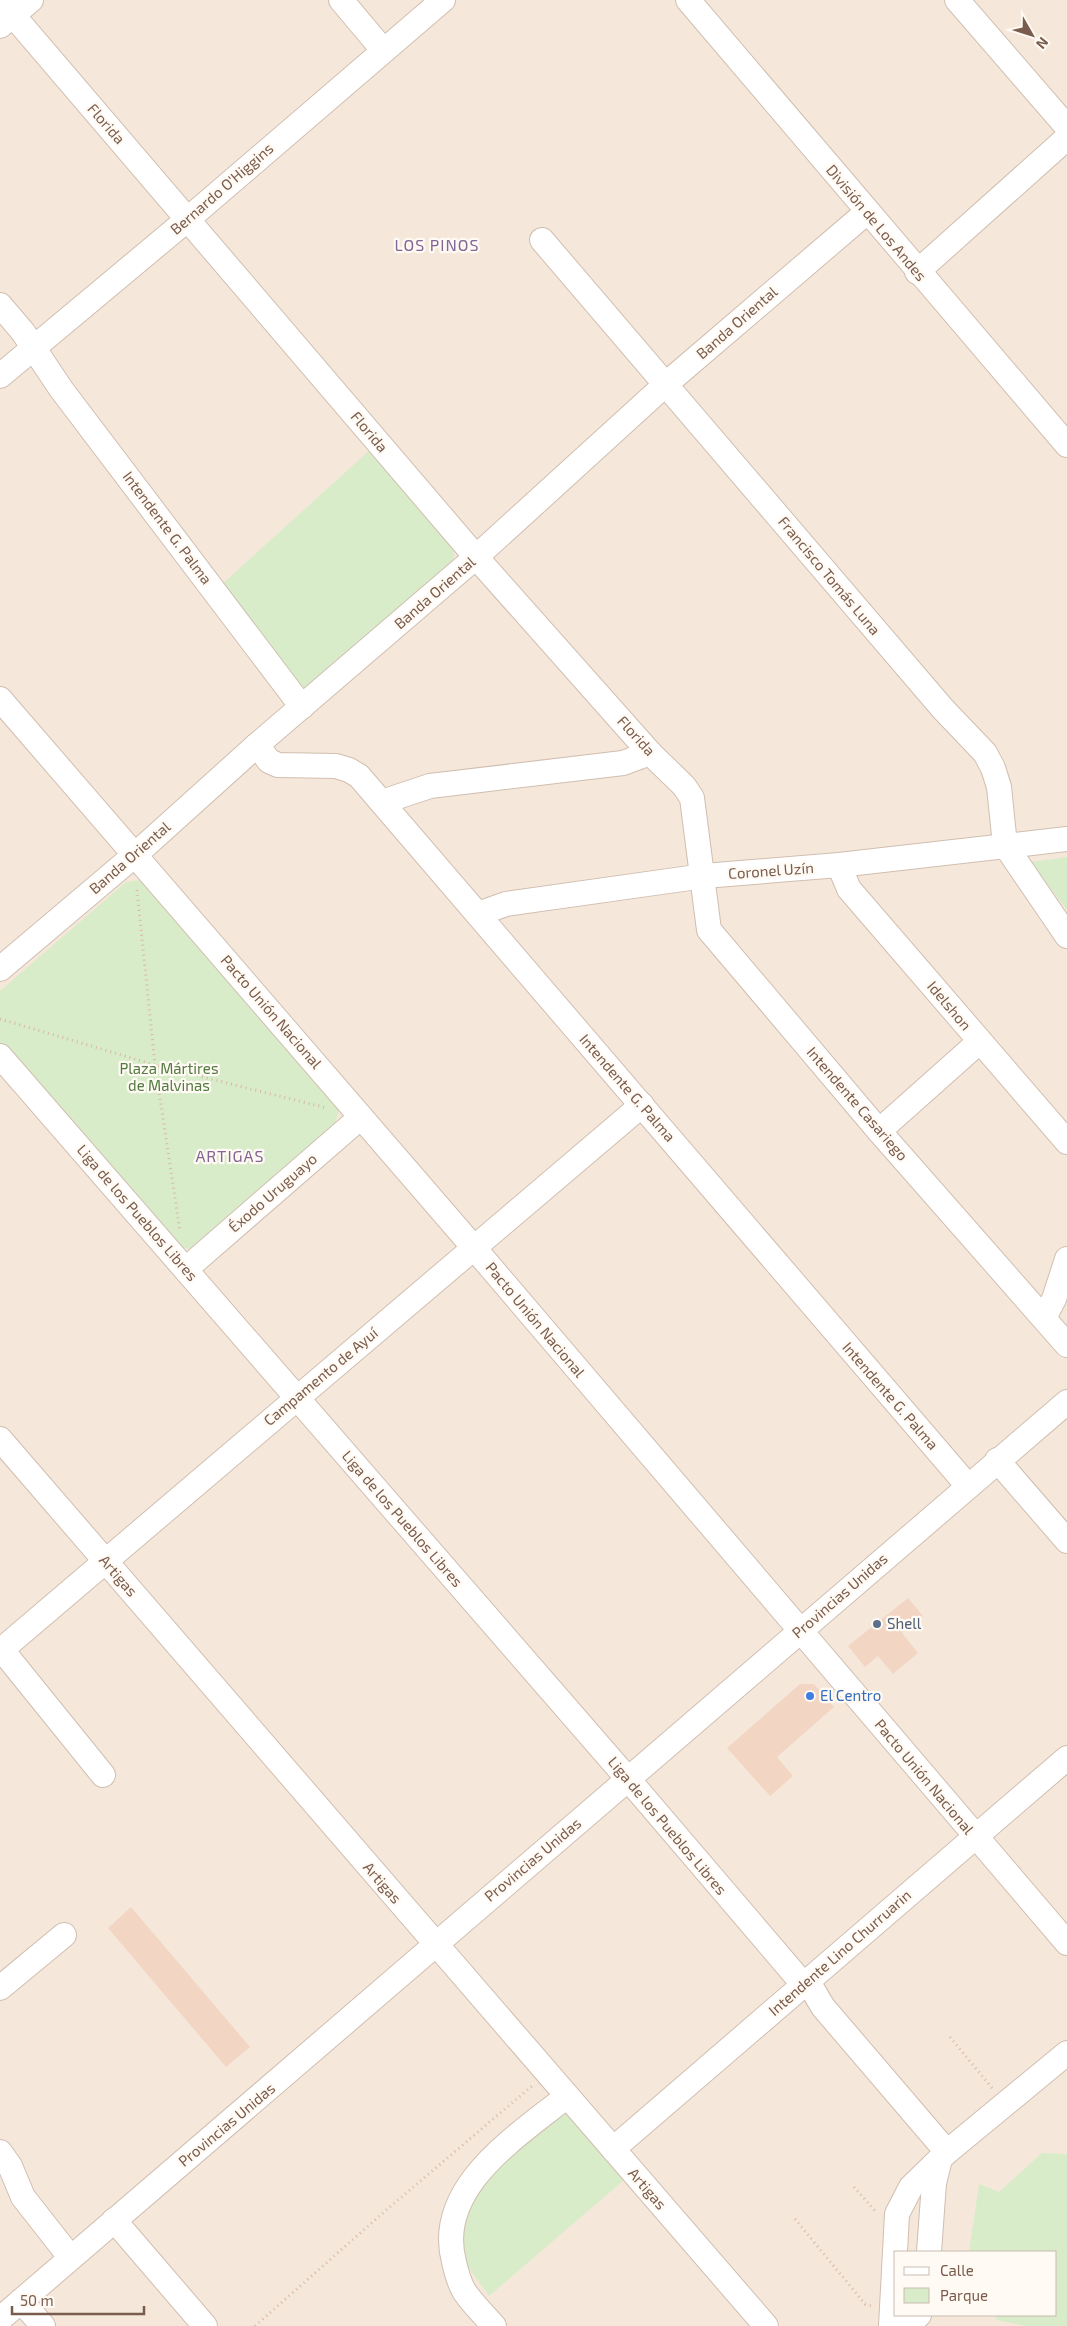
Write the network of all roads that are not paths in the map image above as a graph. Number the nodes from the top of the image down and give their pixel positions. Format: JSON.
{"nodes":[{"id":1,"x":31,"y":0,"type":"edge"},
{"id":2,"x":341,"y":0,"type":"edge"},
{"id":3,"x":443,"y":0,"type":"edge"},
{"id":4,"x":688,"y":0,"type":"edge"},
{"id":5,"x":957,"y":0,"type":"edge"},
{"id":6,"x":4,"y":14,"type":"edge"},
{"id":7,"x":383,"y":50,"type":"junction"},
{"id":8,"x":1067,"y":127,"type":"edge"},
{"id":9,"x":1067,"y":138,"type":"edge"},
{"id":10,"x":867,"y":212,"type":"junction"},
{"id":11,"x":188,"y":219,"type":"junction"},
{"id":12,"x":542,"y":240,"type":"dead end"},
{"id":13,"x":917,"y":272,"type":"junction"},
{"id":14,"x":0,"y":305,"type":"edge"},
{"id":15,"x":33,"y":348,"type":"junction"},
{"id":16,"x":0,"y":376,"type":"edge"},
{"id":17,"x":666,"y":384,"type":"junction"},
{"id":18,"x":1067,"y":445,"type":"edge"},
{"id":19,"x":476,"y":557,"type":"junction"},
{"id":20,"x":0,"y":699,"type":"edge"},
{"id":21,"x":302,"y":707,"type":"junction"},
{"id":22,"x":257,"y":745,"type":"junction"},
{"id":23,"x":650,"y":753,"type":"junction"},
{"id":24,"x":382,"y":802,"type":"junction"},
{"id":25,"x":1067,"y":839,"type":"edge"},
{"id":26,"x":1005,"y":845,"type":"junction"},
{"id":27,"x":136,"y":854,"type":"junction"},
{"id":28,"x":840,"y":865,"type":"junction"},
{"id":29,"x":704,"y":876,"type":"junction"},
{"id":30,"x":478,"y":914,"type":"junction"},
{"id":31,"x":1067,"y":936,"type":"edge"},
{"id":32,"x":0,"y":969,"type":"edge"},
{"id":33,"x":979,"y":1042,"type":"junction"},
{"id":34,"x":0,"y":1056,"type":"edge"},
{"id":35,"x":642,"y":1105,"type":"junction"},
{"id":36,"x":361,"y":1117,"type":"junction"},
{"id":37,"x":879,"y":1131,"type":"junction"},
{"id":38,"x":1067,"y":1142,"type":"edge"},
{"id":39,"x":475,"y":1249,"type":"junction"},
{"id":40,"x":1067,"y":1259,"type":"edge"},
{"id":41,"x":186,"y":1268,"type":"junction"},
{"id":42,"x":1044,"y":1318,"type":"junction"},
{"id":43,"x":1067,"y":1345,"type":"edge"},
{"id":44,"x":296,"y":1397,"type":"junction"},
{"id":45,"x":1067,"y":1402,"type":"edge"},
{"id":46,"x":0,"y":1438,"type":"edge"},
{"id":47,"x":998,"y":1460,"type":"junction"},
{"id":48,"x":968,"y":1486,"type":"junction"},
{"id":49,"x":1067,"y":1541,"type":"edge"},
{"id":50,"x":104,"y":1561,"type":"junction"},
{"id":51,"x":800,"y":1631,"type":"junction"},
{"id":52,"x":1,"y":1650,"type":"edge"},
{"id":53,"x":1067,"y":1758,"type":"edge"},
{"id":54,"x":104,"y":1775,"type":"dead end"},
{"id":55,"x":628,"y":1779,"type":"junction"},
{"id":56,"x":975,"y":1837,"type":"junction"},
{"id":57,"x":64,"y":1935,"type":"dead end"},
{"id":58,"x":1067,"y":1943,"type":"edge"},
{"id":59,"x":435,"y":1944,"type":"junction"},
{"id":60,"x":805,"y":1982,"type":"junction"},
{"id":61,"x":0,"y":1988,"type":"edge"},
{"id":62,"x":1067,"y":2053,"type":"edge"},
{"id":63,"x":567,"y":2096,"type":"junction"},
{"id":64,"x":613,"y":2149,"type":"junction"},
{"id":65,"x":943,"y":2156,"type":"junction"},
{"id":66,"x":5,"y":2159,"type":"edge"},
{"id":67,"x":114,"y":2220,"type":"junction"},
{"id":68,"x":896,"y":2251,"type":"edge"},
{"id":69,"x":929,"y":2251,"type":"edge"},
{"id":70,"x":70,"y":2257,"type":"junction"},
{"id":71,"x":21,"y":2301,"type":"junction"},
{"id":72,"x":915,"y":2316,"type":"edge"},
{"id":73,"x":0,"y":2319,"type":"edge"},
{"id":74,"x":897,"y":2321,"type":"edge"},
{"id":75,"x":483,"y":2323,"type":"edge"},
{"id":76,"x":42,"y":2326,"type":"edge"},
{"id":77,"x":205,"y":2326,"type":"edge"},
{"id":78,"x":766,"y":2326,"type":"edge"}],
"edges":[{"from":1,"to":6,"type":"street"},
{"from":2,"to":7,"type":"street"},
{"from":3,"to":7,"type":"street","name":"Bernardo O'Higgins"},
{"from":4,"to":10,"type":"street","name":"División de Los Andes"},
{"from":5,"to":8,"type":"street"},
{"from":6,"to":11,"type":"street","name":"Florida"},
{"from":7,"to":11,"type":"street","name":"Bernardo O'Higgins"},
{"from":9,"to":13,"type":"street"},
{"from":10,"to":13,"type":"street","name":"División de Los Andes"},
{"from":10,"to":17,"type":"street","name":"Banda Oriental"},
{"from":11,"to":15,"type":"street","name":"Bernardo O'Higgins"},
{"from":11,"to":19,"type":"street","name":"Florida"},
{"from":12,"to":17,"type":"street","name":"Francisco Tomás Luna"},
{"from":13,"to":18,"type":"street","name":"División de Los Andes"},
{"from":14,"to":15,"type":"street","name":"Intendente G. Palma"},
{"from":15,"to":16,"type":"street","name":"Bernardo O'Higgins"},
{"from":15,"to":21,"type":"street","name":"Intendente G. Palma"},
{"from":17,"to":19,"type":"street","name":"Banda Oriental"},
{"from":17,"to":26,"type":"street","name":"Francisco Tomás Luna"},
{"from":19,"to":21,"type":"street","name":"Banda Oriental"},
{"from":19,"to":23,"type":"street","name":"Florida"},
{"from":20,"to":27,"type":"street","name":"Pacto Unión Nacional"},
{"from":21,"to":22,"type":"street","name":"Banda Oriental"},
{"from":22,"to":24,"type":"street","name":"Intendente G. Palma"},
{"from":22,"to":27,"type":"street","name":"Banda Oriental"},
{"from":23,"to":24,"type":"street"},
{"from":23,"to":29,"type":"street","name":"Florida"},
{"from":24,"to":30,"type":"street","name":"Intendente G. Palma"},
{"from":25,"to":26,"type":"street","name":"Coronel Uzín"},
{"from":26,"to":28,"type":"street","name":"Coronel Uzín"},
{"from":26,"to":31,"type":"street","name":"Francisco Tomás Luna"},
{"from":27,"to":32,"type":"street","name":"Banda Oriental"},
{"from":27,"to":36,"type":"street","name":"Pacto Unión Nacional"},
{"from":28,"to":29,"type":"street","name":"Coronel Uzín"},
{"from":28,"to":33,"type":"street","name":"Idelshon"},
{"from":29,"to":30,"type":"street","name":"Coronel Uzín"},
{"from":29,"to":37,"type":"street","name":"Intendente Casariego"},
{"from":30,"to":35,"type":"street","name":"Intendente G. Palma"},
{"from":33,"to":37,"type":"street"},
{"from":33,"to":38,"type":"street","name":"Idelshon"},
{"from":34,"to":41,"type":"street","name":"Liga de los Pueblos Libres"},
{"from":35,"to":39,"type":"street","name":"Campamento de Ayuí"},
{"from":35,"to":48,"type":"street","name":"Intendente G. Palma"},
{"from":36,"to":39,"type":"street","name":"Pacto Unión Nacional"},
{"from":36,"to":41,"type":"street","name":"Éxodo Uruguayo"},
{"from":37,"to":42,"type":"street","name":"Intendente Casariego"},
{"from":39,"to":44,"type":"street","name":"Campamento de Ayuí"},
{"from":39,"to":51,"type":"street","name":"Pacto Unión Nacional"},
{"from":40,"to":42,"type":"street"},
{"from":41,"to":44,"type":"street","name":"Liga de los Pueblos Libres"},
{"from":42,"to":43,"type":"street"},
{"from":44,"to":50,"type":"street","name":"Campamento de Ayuí"},
{"from":44,"to":55,"type":"street","name":"Liga de los Pueblos Libres"},
{"from":45,"to":47,"type":"street","name":"Provincias Unidas"},
{"from":46,"to":50,"type":"street","name":"Artigas"},
{"from":47,"to":48,"type":"street","name":"Provincias Unidas"},
{"from":47,"to":49,"type":"street"},
{"from":48,"to":51,"type":"street","name":"Provincias Unidas"},
{"from":50,"to":52,"type":"street","name":"Campamento de Ayuí"},
{"from":50,"to":59,"type":"street","name":"Artigas"},
{"from":51,"to":55,"type":"street","name":"Provincias Unidas"},
{"from":51,"to":56,"type":"street","name":"Pacto Unión Nacional"},
{"from":52,"to":54,"type":"street"},
{"from":53,"to":56,"type":"street","name":"Intendente Lino Churruarin"},
{"from":55,"to":59,"type":"street","name":"Provincias Unidas"},
{"from":55,"to":60,"type":"street","name":"Liga de los Pueblos Libres"},
{"from":56,"to":58,"type":"street","name":"Pacto Unión Nacional"},
{"from":56,"to":60,"type":"street","name":"Intendente Lino Churruarin"},
{"from":57,"to":61,"type":"street"},
{"from":59,"to":63,"type":"street","name":"Artigas"},
{"from":59,"to":67,"type":"street","name":"Provincias Unidas"},
{"from":60,"to":64,"type":"street","name":"Intendente Lino Churruarin"},
{"from":60,"to":65,"type":"street","name":"Liga de los Pueblos Libres"},
{"from":62,"to":65,"type":"street"},
{"from":63,"to":64,"type":"street","name":"Artigas"},
{"from":63,"to":75,"type":"street"},
{"from":64,"to":78,"type":"street","name":"Artigas"},
{"from":65,"to":68,"type":"street"},
{"from":65,"to":69,"type":"street"},
{"from":66,"to":70,"type":"street"},
{"from":67,"to":70,"type":"street","name":"Provincias Unidas"},
{"from":67,"to":77,"type":"street"},
{"from":70,"to":71,"type":"street","name":"Provincias Unidas"},
{"from":71,"to":73,"type":"street","name":"Provincias Unidas"},
{"from":71,"to":76,"type":"street"},
{"from":72,"to":74,"type":"street"}]}
